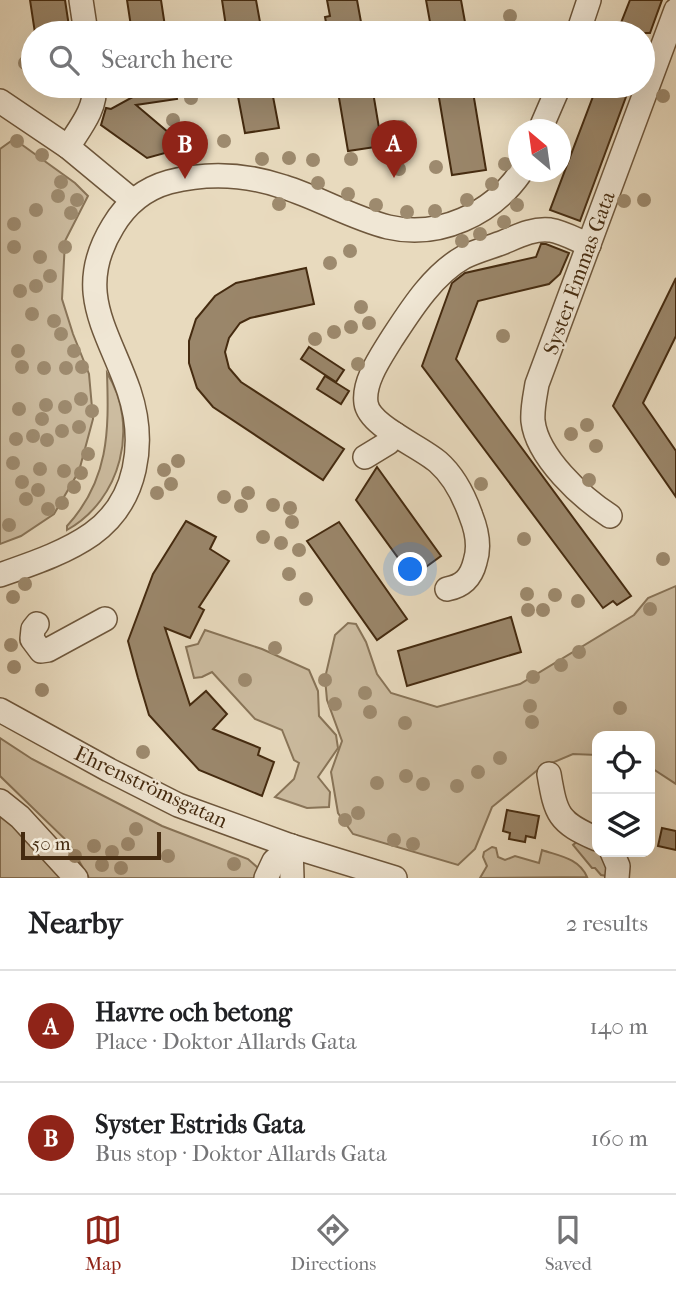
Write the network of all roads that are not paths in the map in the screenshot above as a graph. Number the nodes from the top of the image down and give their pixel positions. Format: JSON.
{"nodes":[{"id":1,"x":81,"y":0,"type":"edge"},
{"id":2,"x":589,"y":0,"type":"edge"},
{"id":3,"x":676,"y":10,"type":"edge"},
{"id":4,"x":84,"y":21,"type":"edge"},
{"id":5,"x":583,"y":21,"type":"edge"},
{"id":6,"x":655,"y":67,"type":"edge"},
{"id":7,"x":94,"y":98,"type":"edge"},
{"id":8,"x":554,"y":98,"type":"edge"},
{"id":9,"x":643,"y":98,"type":"edge"},
{"id":10,"x":0,"y":101,"type":"edge"},
{"id":11,"x":545,"y":119,"type":"edge"},
{"id":12,"x":68,"y":147,"type":"junction"},
{"id":13,"x":513,"y":182,"type":"edge"},
{"id":14,"x":132,"y":200,"type":"junction"},
{"id":15,"x":589,"y":245,"type":"junction"},
{"id":16,"x":395,"y":434,"type":"junction"},
{"id":17,"x":365,"y":457,"type":"dead end"},
{"id":18,"x":610,"y":516,"type":"dead end"},
{"id":19,"x":0,"y":575,"type":"edge"},
{"id":20,"x":447,"y":589,"type":"dead end"},
{"id":21,"x":105,"y":619,"type":"dead end"},
{"id":22,"x":37,"y":624,"type":"dead end"},
{"id":23,"x":0,"y":710,"type":"edge"},
{"id":24,"x":549,"y":774,"type":"dead end"},
{"id":25,"x":0,"y":801,"type":"edge"},
{"id":26,"x":592,"y":836,"type":"edge"},
{"id":27,"x":291,"y":846,"type":"junction"},
{"id":28,"x":614,"y":857,"type":"edge"},
{"id":29,"x":391,"y":877,"type":"edge"},
{"id":30,"x":76,"y":878,"type":"edge"},
{"id":31,"x":266,"y":878,"type":"edge"},
{"id":32,"x":292,"y":878,"type":"edge"},
{"id":33,"x":617,"y":878,"type":"edge"}],
"edges":[{"from":1,"to":4,"type":"street"},
{"from":2,"to":5,"type":"street"},
{"from":3,"to":6,"type":"street","name":"Syster Emmas Gata"},
{"from":7,"to":12,"type":"street"},
{"from":8,"to":11,"type":"street"},
{"from":9,"to":15,"type":"street","name":"Syster Emmas Gata"},
{"from":10,"to":12,"type":"street"},
{"from":12,"to":14,"type":"street"},
{"from":13,"to":14,"type":"street"},
{"from":14,"to":19,"type":"street"},
{"from":15,"to":16,"type":"street"},
{"from":15,"to":18,"type":"street","name":"Syster Emmas Gata"},
{"from":16,"to":17,"type":"street"},
{"from":16,"to":20,"type":"street"},
{"from":21,"to":22,"type":"street"},
{"from":23,"to":27,"type":"street","name":"Ehrenströmsgatan"},
{"from":24,"to":26,"type":"street"},
{"from":25,"to":30,"type":"street"},
{"from":27,"to":29,"type":"street","name":"Ehrenströmsgatan"},
{"from":27,"to":31,"type":"street"},
{"from":27,"to":32,"type":"street"},
{"from":28,"to":33,"type":"street"}]}
